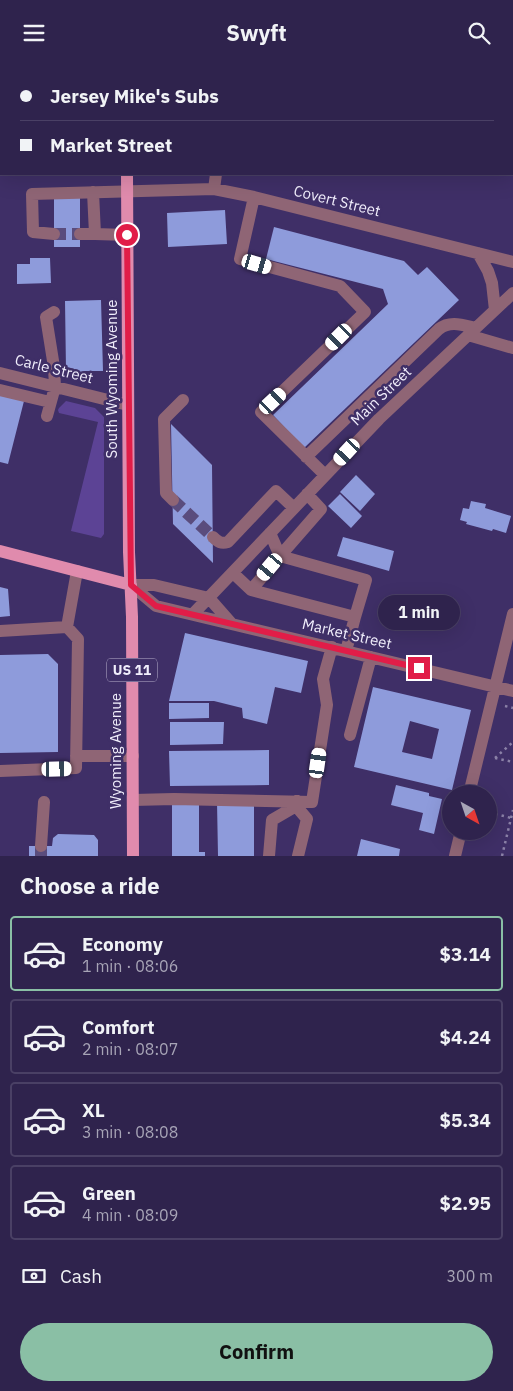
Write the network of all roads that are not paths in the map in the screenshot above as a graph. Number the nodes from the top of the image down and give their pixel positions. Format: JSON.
{"nodes":[{"id":1,"x":127,"y":175,"type":"edge"},
{"id":2,"x":216,"y":175,"type":"edge"},
{"id":3,"x":214,"y":189,"type":"junction"},
{"id":4,"x":127,"y":191,"type":"junction"},
{"id":5,"x":93,"y":192,"type":"junction"},
{"id":6,"x":254,"y":197,"type":"junction"},
{"id":7,"x":54,"y":234,"type":"tunnel mouth"},
{"id":8,"x":80,"y":234,"type":"tunnel mouth"},
{"id":9,"x":95,"y":234,"type":"junction"},
{"id":10,"x":127,"y":235,"type":"junction"},
{"id":11,"x":478,"y":253,"type":"junction"},
{"id":12,"x":513,"y":262,"type":"edge"},
{"id":13,"x":513,"y":293,"type":"edge"},
{"id":14,"x":495,"y":310,"type":"junction"},
{"id":15,"x":50,"y":314,"type":"dead end"},
{"id":16,"x":472,"y":332,"type":"junction"},
{"id":17,"x":513,"y":348,"type":"edge"},
{"id":18,"x":0,"y":373,"type":"edge"},
{"id":19,"x":55,"y":387,"type":"junction"},
{"id":20,"x":0,"y":390,"type":"edge"},
{"id":21,"x":183,"y":400,"type":"dead end"},
{"id":22,"x":50,"y":402,"type":"junction"},
{"id":23,"x":128,"y":405,"type":"junction"},
{"id":24,"x":47,"y":416,"type":"dead end"},
{"id":25,"x":306,"y":457,"type":"junction"},
{"id":26,"x":325,"y":475,"type":"junction"},
{"id":27,"x":307,"y":494,"type":"junction"},
{"id":28,"x":173,"y":500,"type":"tunnel mouth"},
{"id":29,"x":294,"y":508,"type":"junction"},
{"id":30,"x":270,"y":533,"type":"junction"},
{"id":31,"x":213,"y":537,"type":"tunnel mouth"},
{"id":32,"x":0,"y":551,"type":"edge"},
{"id":33,"x":280,"y":556,"type":"junction"},
{"id":34,"x":77,"y":571,"type":"junction"},
{"id":35,"x":232,"y":573,"type":"junction"},
{"id":36,"x":131,"y":585,"type":"junction"},
{"id":37,"x":251,"y":590,"type":"junction"},
{"id":38,"x":209,"y":598,"type":"junction"},
{"id":39,"x":193,"y":614,"type":"junction"},
{"id":40,"x":513,"y":614,"type":"edge"},
{"id":41,"x":354,"y":617,"type":"junction"},
{"id":42,"x":231,"y":623,"type":"junction"},
{"id":43,"x":67,"y":627,"type":"junction"},
{"id":44,"x":0,"y":631,"type":"edge"},
{"id":45,"x":332,"y":647,"type":"junction"},
{"id":46,"x":346,"y":651,"type":"junction"},
{"id":47,"x":371,"y":657,"type":"junction"},
{"id":48,"x":495,"y":686,"type":"junction"},
{"id":49,"x":513,"y":691,"type":"edge"},
{"id":50,"x":350,"y":735,"type":"dead end"},
{"id":51,"x":76,"y":755,"type":"junction"},
{"id":52,"x":133,"y":756,"type":"junction"},
{"id":53,"x":0,"y":771,"type":"edge"},
{"id":54,"x":471,"y":785,"type":"edge"},
{"id":55,"x":133,"y":800,"type":"junction"},
{"id":56,"x":44,"y":802,"type":"dead end"},
{"id":57,"x":297,"y":804,"type":"junction"},
{"id":58,"x":458,"y":840,"type":"edge"},
{"id":59,"x":41,"y":846,"type":"tunnel mouth"},
{"id":60,"x":134,"y":856,"type":"edge"},
{"id":61,"x":270,"y":856,"type":"edge"},
{"id":62,"x":298,"y":856,"type":"edge"},
{"id":63,"x":455,"y":856,"type":"edge"}],
"edges":[{"from":1,"to":4,"type":"main road","name":"South Wyoming Avenue","number":"US 11"},
{"from":2,"to":3,"type":"street"},
{"from":3,"to":4,"type":"street","name":"Covert Street"},
{"from":3,"to":6,"type":"street","name":"Covert Street"},
{"from":4,"to":5,"type":"street","name":"Covert Street"},
{"from":4,"to":10,"type":"main road","name":"South Wyoming Avenue","number":"US 11"},
{"from":5,"to":7,"type":"street","name":"Covert Street"},
{"from":5,"to":9,"type":"street"},
{"from":6,"to":11,"type":"street","name":"Covert Street"},
{"from":6,"to":25,"type":"street"},
{"from":8,"to":9,"type":"street"},
{"from":9,"to":10,"type":"street"},
{"from":10,"to":23,"type":"main road","name":"South Wyoming Avenue","number":"US 11"},
{"from":11,"to":12,"type":"street","name":"Covert Street"},
{"from":11,"to":14,"type":"street"},
{"from":13,"to":14,"type":"street","name":"Main Street"},
{"from":14,"to":16,"type":"street","name":"Main Street"},
{"from":15,"to":19,"type":"street"},
{"from":16,"to":17,"type":"street"},
{"from":16,"to":25,"type":"street"},
{"from":16,"to":26,"type":"street","name":"Main Street"},
{"from":18,"to":19,"type":"street","name":"Carle Street"},
{"from":19,"to":22,"type":"street"},
{"from":19,"to":23,"type":"street","name":"Carle Street"},
{"from":20,"to":22,"type":"street"},
{"from":21,"to":28,"type":"street"},
{"from":22,"to":24,"type":"street"},
{"from":23,"to":36,"type":"main road","name":"South Wyoming Avenue","number":"US 11"},
{"from":25,"to":26,"type":"street"},
{"from":26,"to":27,"type":"street","name":"Main Street"},
{"from":27,"to":29,"type":"street","name":"Main Street"},
{"from":27,"to":33,"type":"street"},
{"from":29,"to":30,"type":"street","name":"Main Street"},
{"from":29,"to":31,"type":"street"},
{"from":30,"to":33,"type":"street"},
{"from":30,"to":35,"type":"street","name":"Main Street"},
{"from":32,"to":34,"type":"main road","name":"Market Street"},
{"from":33,"to":37,"type":"street"},
{"from":33,"to":41,"type":"street"},
{"from":34,"to":36,"type":"main road","name":"Market Street"},
{"from":34,"to":43,"type":"street"},
{"from":35,"to":37,"type":"street"},
{"from":35,"to":38,"type":"street","name":"Main Street"},
{"from":36,"to":38,"type":"street","name":"Market Street"},
{"from":36,"to":39,"type":"street","name":"Market Street"},
{"from":36,"to":52,"type":"main road","name":"Wyoming Avenue","number":"US 11"},
{"from":37,"to":41,"type":"street"},
{"from":38,"to":39,"type":"street","name":"Main Street"},
{"from":38,"to":42,"type":"street"},
{"from":39,"to":42,"type":"street","name":"Market Street"},
{"from":40,"to":48,"type":"street"},
{"from":41,"to":46,"type":"street"},
{"from":42,"to":45,"type":"street","name":"Market Street"},
{"from":43,"to":44,"type":"street"},
{"from":43,"to":51,"type":"street"},
{"from":45,"to":46,"type":"street","name":"Market Street"},
{"from":45,"to":57,"type":"street"},
{"from":46,"to":47,"type":"street","name":"Market Street"},
{"from":47,"to":48,"type":"street","name":"Market Street"},
{"from":47,"to":50,"type":"street"},
{"from":48,"to":49,"type":"street","name":"Market Street"},
{"from":48,"to":54,"type":"street"},
{"from":51,"to":52,"type":"street"},
{"from":51,"to":53,"type":"street"},
{"from":52,"to":55,"type":"main road","name":"Wyoming Avenue","number":"US 11"},
{"from":55,"to":57,"type":"street"},
{"from":55,"to":60,"type":"main road","name":"Wyoming Avenue","number":"US 11"},
{"from":56,"to":59,"type":"street"},
{"from":57,"to":61,"type":"street"},
{"from":57,"to":62,"type":"street"},
{"from":58,"to":63,"type":"street"}]}
